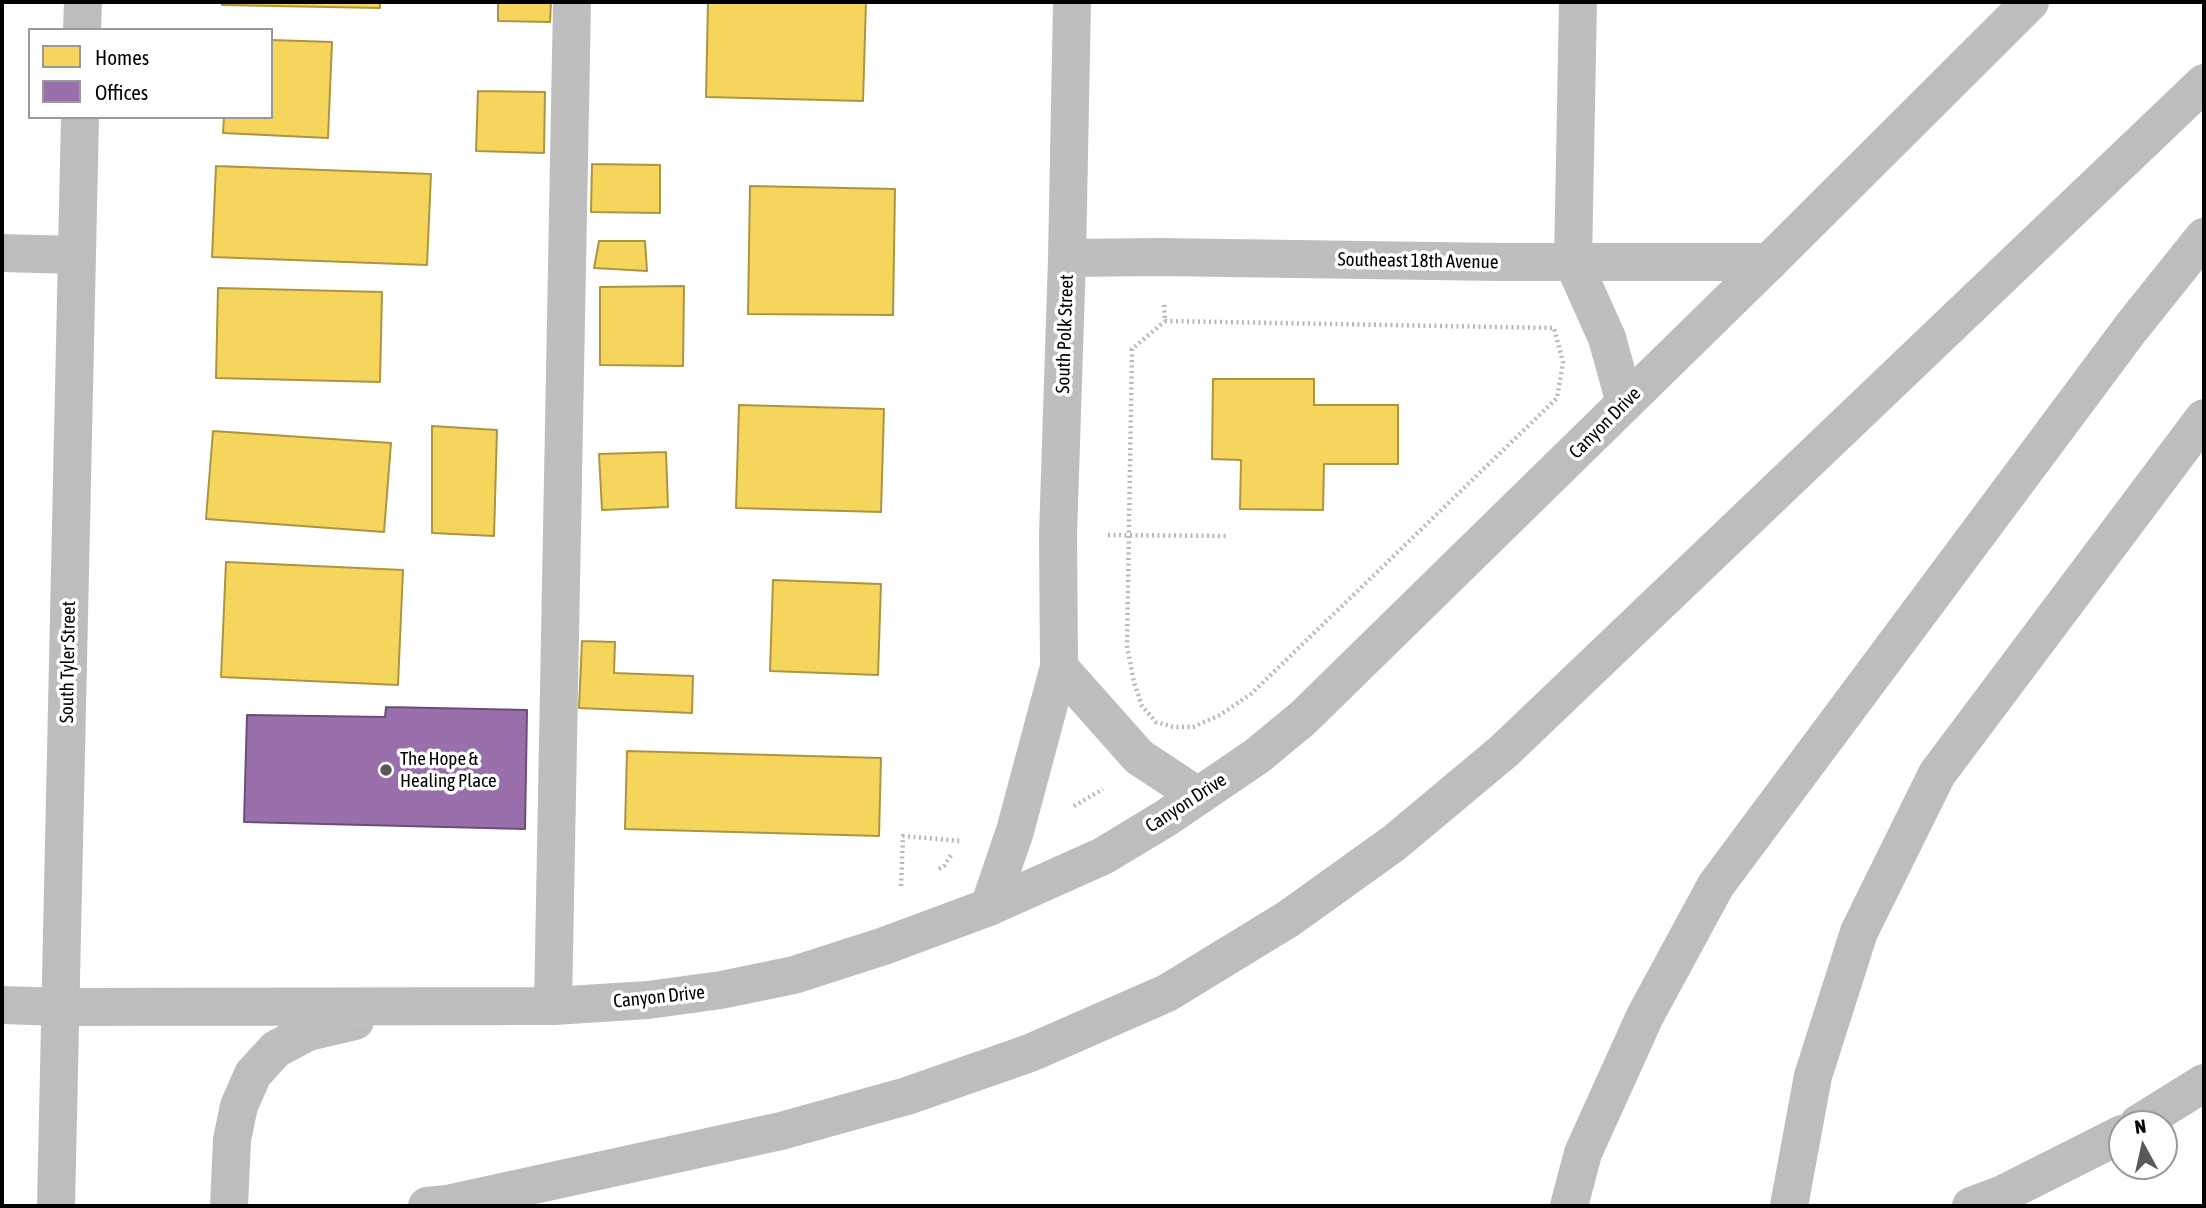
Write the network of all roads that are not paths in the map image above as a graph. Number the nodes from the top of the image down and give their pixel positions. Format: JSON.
{"nodes":[{"id":1,"x":83,"y":2,"type":"edge"},
{"id":2,"x":572,"y":2,"type":"edge"},
{"id":3,"x":1072,"y":2,"type":"edge"},
{"id":4,"x":1578,"y":2,"type":"edge"},
{"id":5,"x":2030,"y":2,"type":"edge"},
{"id":6,"x":82,"y":28,"type":"edge"},
{"id":7,"x":2204,"y":83,"type":"edge"},
{"id":8,"x":80,"y":119,"type":"edge"},
{"id":9,"x":2204,"y":237,"type":"edge"},
{"id":10,"x":2,"y":253,"type":"edge"},
{"id":11,"x":76,"y":255,"type":"junction"},
{"id":12,"x":1068,"y":258,"type":"junction"},
{"id":13,"x":1573,"y":262,"type":"junction"},
{"id":14,"x":1769,"y":262,"type":"junction"},
{"id":15,"x":1625,"y":403,"type":"junction"},
{"id":16,"x":2204,"y":418,"type":"edge"},
{"id":17,"x":1059,"y":667,"type":"junction"},
{"id":18,"x":1198,"y":796,"type":"junction"},
{"id":19,"x":989,"y":907,"type":"junction"},
{"id":20,"x":2,"y":1005,"type":"edge"},
{"id":21,"x":553,"y":1006,"type":"junction"},
{"id":22,"x":62,"y":1007,"type":"junction"},
{"id":23,"x":412,"y":1008,"type":"junction"},
{"id":24,"x":2204,"y":1083,"type":"edge"},
{"id":25,"x":2161,"y":1110,"type":"edge"},
{"id":26,"x":2108,"y":1141,"type":"edge"},
{"id":27,"x":1987,"y":1200,"type":"edge"},
{"id":28,"x":437,"y":1205,"type":"edge"},
{"id":29,"x":56,"y":1206,"type":"edge"},
{"id":30,"x":229,"y":1206,"type":"edge"},
{"id":31,"x":1569,"y":1206,"type":"edge"},
{"id":32,"x":1789,"y":1206,"type":"edge"}],
"edges":[{"from":1,"to":6,"type":"main road"},
{"from":2,"to":21,"type":"street"},
{"from":3,"to":12,"type":"street","name":"South Polk Street"},
{"from":4,"to":13,"type":"street"},
{"from":5,"to":14,"type":"main road","name":"Canyon Drive"},
{"from":7,"to":28,"type":"main road"},
{"from":8,"to":11,"type":"main road","name":"South Tyler Street"},
{"from":9,"to":31,"type":"main road"},
{"from":10,"to":11,"type":"street"},
{"from":11,"to":22,"type":"main road","name":"South Tyler Street"},
{"from":12,"to":13,"type":"street","name":"Southeast 18th Avenue"},
{"from":12,"to":17,"type":"street","name":"South Polk Street"},
{"from":13,"to":14,"type":"street","name":"Southeast 18th Avenue"},
{"from":13,"to":15,"type":"street"},
{"from":14,"to":15,"type":"main road","name":"Canyon Drive"},
{"from":15,"to":18,"type":"main road","name":"Canyon Drive"},
{"from":16,"to":32,"type":"main road"},
{"from":17,"to":18,"type":"street"},
{"from":17,"to":19,"type":"street","name":"South Polk Street"},
{"from":18,"to":19,"type":"main road","name":"Canyon Drive"},
{"from":19,"to":21,"type":"main road","name":"Canyon Drive"},
{"from":20,"to":22,"type":"main road","name":"Canyon Drive"},
{"from":21,"to":23,"type":"main road","name":"Canyon Drive"},
{"from":22,"to":23,"type":"main road","name":"Canyon Drive"},
{"from":22,"to":29,"type":"main road","name":"South Tyler Street"},
{"from":23,"to":30,"type":"main road"},
{"from":24,"to":25,"type":"main road"},
{"from":26,"to":27,"type":"main road"}]}
